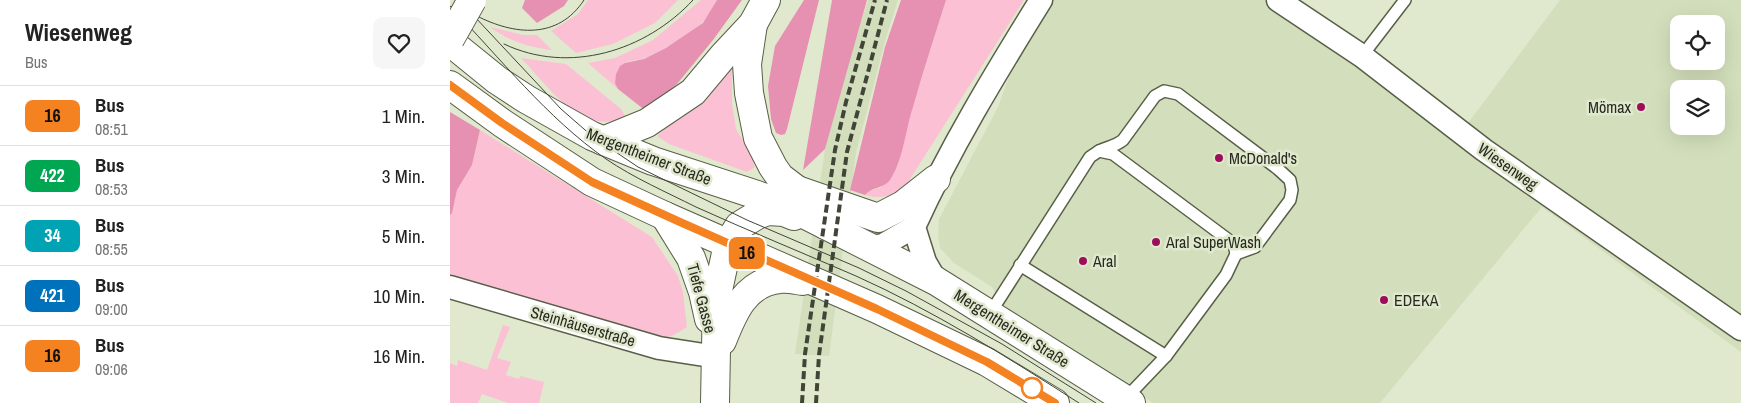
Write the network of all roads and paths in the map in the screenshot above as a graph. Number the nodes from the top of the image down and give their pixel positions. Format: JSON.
{"nodes":[{"id":1,"x":472,"y":0,"type":"edge"},
{"id":2,"x":766,"y":0,"type":"edge"},
{"id":3,"x":1041,"y":0,"type":"edge"},
{"id":4,"x":1278,"y":0,"type":"edge"},
{"id":5,"x":1405,"y":0,"type":"edge"},
{"id":6,"x":753,"y":24,"type":"junction"},
{"id":7,"x":450,"y":41,"type":"edge"},
{"id":8,"x":1362,"y":56,"type":"junction"},
{"id":9,"x":450,"y":85,"type":"edge"},
{"id":10,"x":603,"y":141,"type":"junction"},
{"id":11,"x":1099,"y":151,"type":"junction"},
{"id":12,"x":936,"y":180,"type":"junction"},
{"id":13,"x":797,"y":190,"type":"junction"},
{"id":14,"x":666,"y":216,"type":"junction"},
{"id":15,"x":826,"y":225,"type":"junction"},
{"id":16,"x":914,"y":228,"type":"junction"},
{"id":17,"x":728,"y":244,"type":"junction"},
{"id":18,"x":867,"y":245,"type":"junction"},
{"id":19,"x":1236,"y":254,"type":"junction"},
{"id":20,"x":1020,"y":266,"type":"junction"},
{"id":21,"x":811,"y":281,"type":"junction"},
{"id":22,"x":936,"y":281,"type":"junction"},
{"id":23,"x":450,"y":287,"type":"edge"},
{"id":24,"x":989,"y":315,"type":"junction"},
{"id":25,"x":1741,"y":329,"type":"edge"},
{"id":26,"x":1166,"y":356,"type":"junction"},
{"id":27,"x":717,"y":357,"type":"junction"},
{"id":28,"x":1128,"y":401,"type":"edge"},
{"id":29,"x":715,"y":403,"type":"edge"},
{"id":30,"x":1055,"y":403,"type":"edge"}],
"edges":[{"from":1,"to":7,"type":"main road","bridge":true},
{"from":2,"to":6,"type":"main road"},
{"from":3,"to":12,"type":"street"},
{"from":4,"to":8,"type":"street","name":"Wiesenweg"},
{"from":5,"to":8,"type":"lane"},
{"from":6,"to":10,"type":"main road"},
{"from":6,"to":13,"type":"main road"},
{"from":7,"to":10,"type":"main road","name":"Mergentheimer Straße"},
{"from":8,"to":25,"type":"street","name":"Wiesenweg"},
{"from":9,"to":14,"type":"main road"},
{"from":10,"to":15,"type":"main road","name":"Mergentheimer Straße"},
{"from":11,"to":19,"type":"lane"},
{"from":11,"to":19,"type":"lane"},
{"from":11,"to":20,"type":"lane"},
{"from":12,"to":13,"type":"main road"},
{"from":12,"to":16,"type":"street"},
{"from":13,"to":15,"type":"main road"},
{"from":14,"to":17,"type":"main road"},
{"from":14,"to":27,"type":"main road","name":"Tiefe Gasse"},
{"from":15,"to":18,"type":"main road","name":"Mergentheimer Straße"},
{"from":16,"to":18,"type":"street"},
{"from":16,"to":22,"type":"street"},
{"from":17,"to":18,"type":"main road","name":"Mergentheimer Straße"},
{"from":17,"to":21,"type":"main road"},
{"from":17,"to":27,"type":"main road","name":"Tiefe Gasse"},
{"from":18,"to":22,"type":"main road","name":"Mergentheimer Straße"},
{"from":19,"to":26,"type":"lane"},
{"from":20,"to":24,"type":"lane"},
{"from":20,"to":26,"type":"lane"},
{"from":21,"to":27,"type":"main road","name":"Tiefe Gasse"},
{"from":21,"to":30,"type":"main road"},
{"from":22,"to":24,"type":"main road","name":"Mergentheimer Straße"},
{"from":23,"to":27,"type":"street","name":"Steinhäuserstraße"},
{"from":24,"to":28,"type":"main road","name":"Mergentheimer Straße"},
{"from":26,"to":28,"type":"lane"},
{"from":27,"to":29,"type":"main road","name":"Tiefe Gasse"}]}
